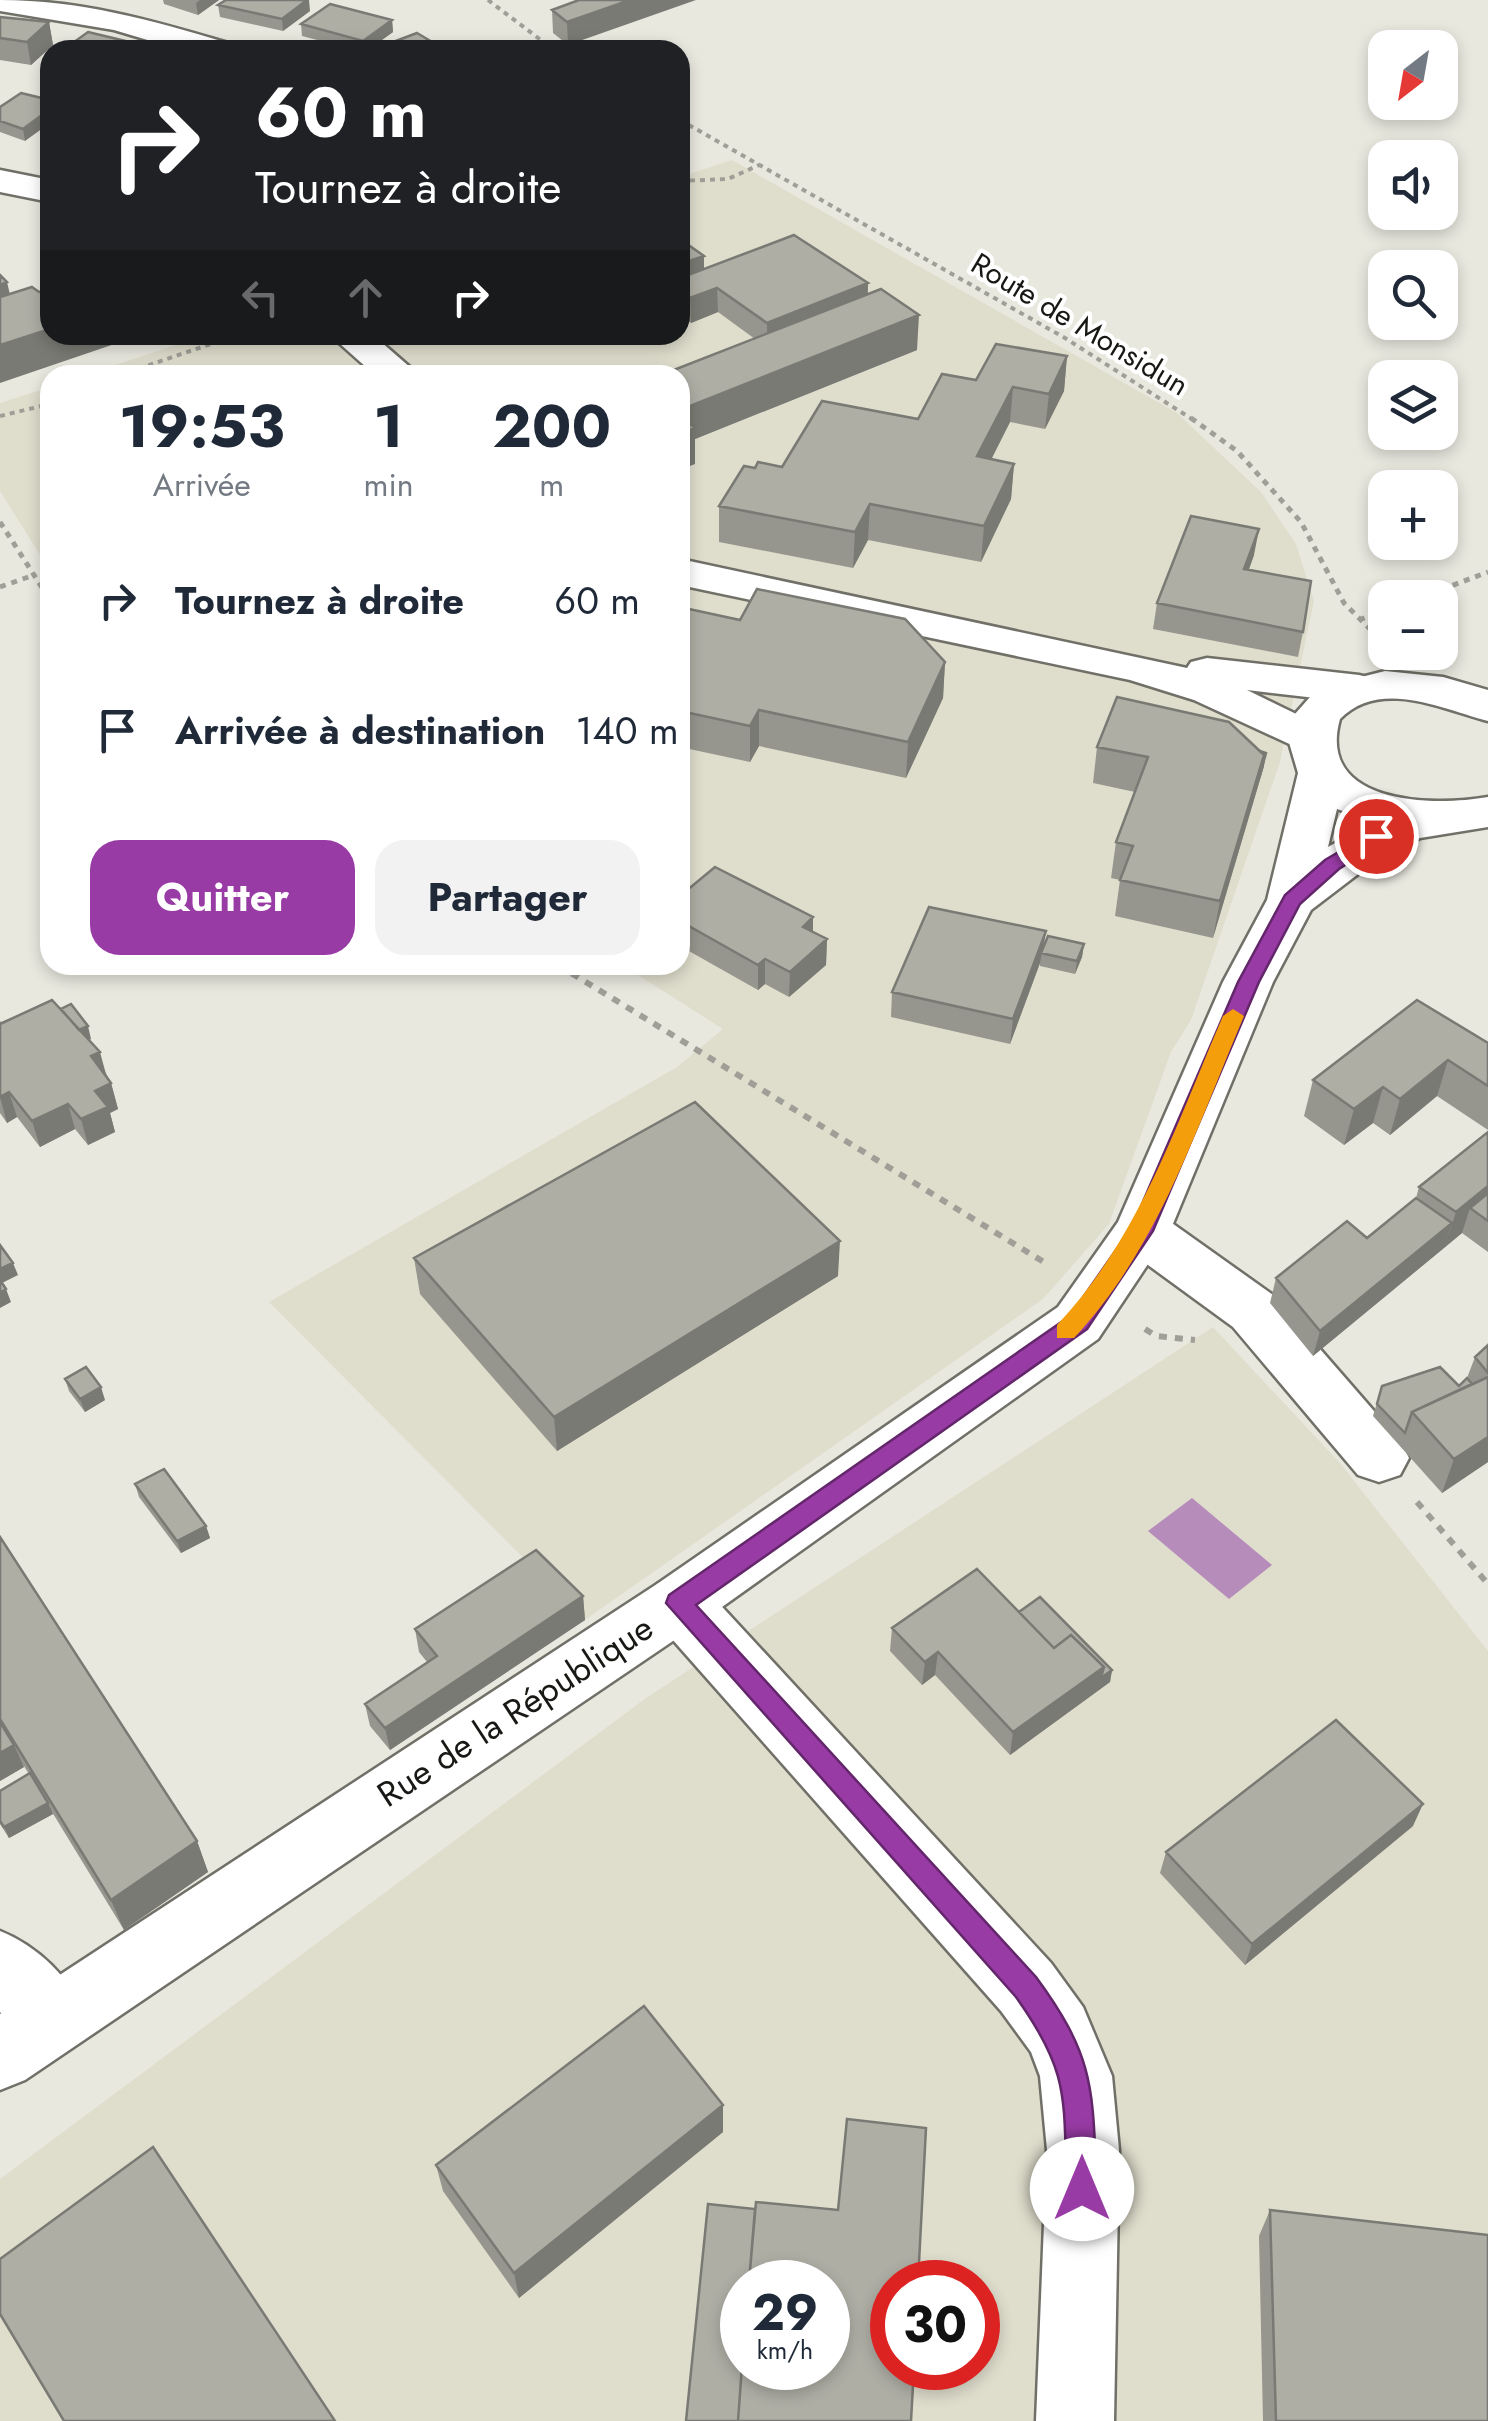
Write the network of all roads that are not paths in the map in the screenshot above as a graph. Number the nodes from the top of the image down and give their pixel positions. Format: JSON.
{"nodes":[{"id":1,"x":0,"y":1,"type":"edge"},
{"id":2,"x":183,"y":40,"type":"edge"},
{"id":3,"x":0,"y":181,"type":"edge"},
{"id":4,"x":40,"y":189,"type":"edge"},
{"id":5,"x":361,"y":345,"type":"edge"},
{"id":6,"x":386,"y":365,"type":"edge"},
{"id":7,"x":690,"y":574,"type":"edge"},
{"id":8,"x":1139,"y":668,"type":"junction"},
{"id":9,"x":1359,"y":689,"type":"junction"},
{"id":10,"x":1482,"y":700,"type":"edge"},
{"id":11,"x":1316,"y":755,"type":"junction"},
{"id":12,"x":1488,"y":812,"type":"edge"},
{"id":13,"x":1422,"y":820,"type":"junction"},
{"id":14,"x":1292,"y":900,"type":"junction"},
{"id":15,"x":1142,"y":1231,"type":"junction"},
{"id":16,"x":1379,"y":1458,"type":"road end"},
{"id":17,"x":678,"y":1603,"type":"junction"},
{"id":18,"x":0,"y":1964,"type":"edge"},
{"id":19,"x":26,"y":2036,"type":"edge"},
{"id":20,"x":1076,"y":2421,"type":"edge"}],
"edges":[{"from":1,"to":2,"type":"street"},
{"from":3,"to":4,"type":"street"},
{"from":5,"to":6,"type":"street"},
{"from":7,"to":8,"type":"street"},
{"from":8,"to":9,"type":"street"},
{"from":8,"to":11,"type":"street"},
{"from":9,"to":10,"type":"street"},
{"from":9,"to":11,"type":"street"},
{"from":11,"to":13,"type":"street"},
{"from":11,"to":14,"type":"street","name":"Rue de la République"},
{"from":12,"to":13,"type":"street"},
{"from":13,"to":14,"type":"street","name":"Rue de la République"},
{"from":14,"to":15,"type":"street","name":"Rue de la République"},
{"from":15,"to":16,"type":"street"},
{"from":15,"to":17,"type":"street","name":"Rue de la République"},
{"from":17,"to":19,"type":"street","name":"Rue de la République"},
{"from":17,"to":20,"type":"street"},
{"from":18,"to":19,"type":"street"}]}
